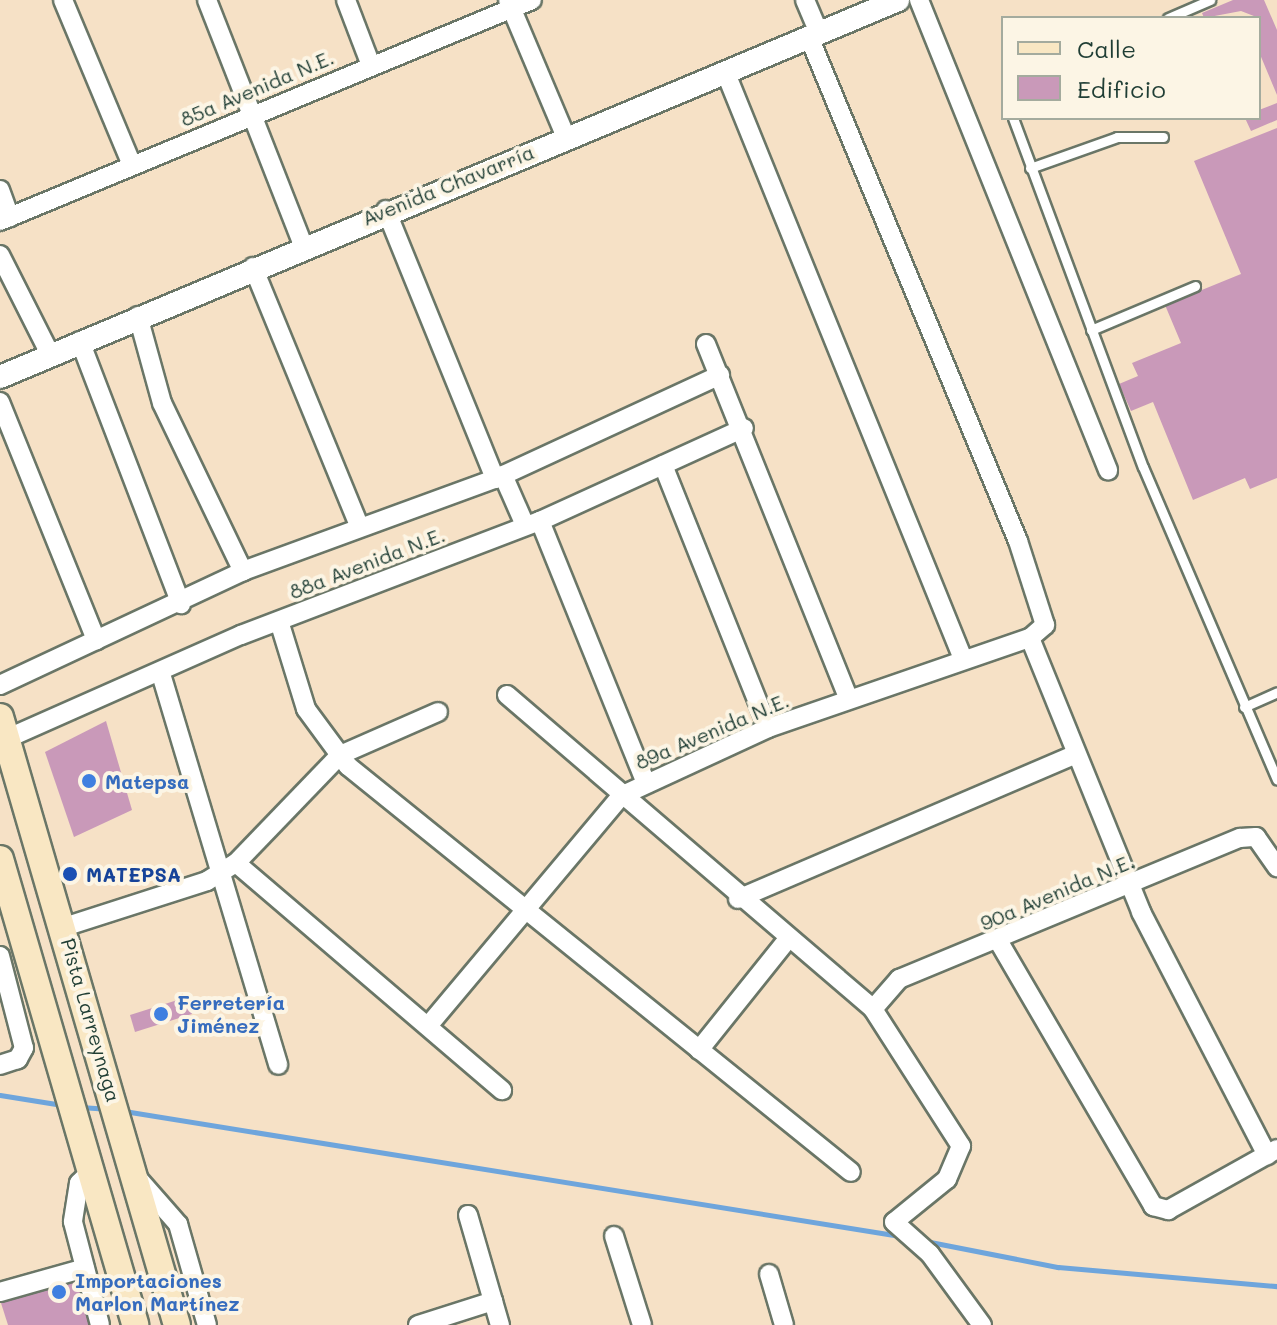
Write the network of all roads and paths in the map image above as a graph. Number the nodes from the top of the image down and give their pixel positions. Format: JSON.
{"nodes":[{"id":1,"x":63,"y":0,"type":"edge"},
{"id":2,"x":207,"y":0,"type":"edge"},
{"id":3,"x":346,"y":0,"type":"edge"},
{"id":4,"x":532,"y":0,"type":"edge"},
{"id":5,"x":805,"y":0,"type":"edge"},
{"id":6,"x":898,"y":0,"type":"edge"},
{"id":7,"x":919,"y":0,"type":"edge"},
{"id":8,"x":1210,"y":0,"type":"edge"},
{"id":9,"x":510,"y":5,"type":"edge"},
{"id":10,"x":1173,"y":16,"type":"edge"},
{"id":11,"x":814,"y":33,"type":"junction"},
{"id":12,"x":370,"y":63,"type":"junction"},
{"id":13,"x":725,"y":71,"type":"junction"},
{"id":14,"x":254,"y":114,"type":"junction"},
{"id":15,"x":1014,"y":120,"type":"edge"},
{"id":16,"x":566,"y":137,"type":"junction"},
{"id":17,"x":1163,"y":137,"type":"dead end"},
{"id":18,"x":132,"y":165,"type":"junction"},
{"id":19,"x":1030,"y":168,"type":"junction"},
{"id":20,"x":0,"y":190,"type":"edge"},
{"id":21,"x":386,"y":210,"type":"junction"},
{"id":22,"x":5,"y":219,"type":"edge"},
{"id":23,"x":303,"y":245,"type":"junction"},
{"id":24,"x":0,"y":255,"type":"edge"},
{"id":25,"x":253,"y":267,"type":"junction"},
{"id":26,"x":1195,"y":286,"type":"dead end"},
{"id":27,"x":138,"y":316,"type":"junction"},
{"id":28,"x":1091,"y":330,"type":"junction"},
{"id":29,"x":80,"y":341,"type":"junction"},
{"id":30,"x":706,"y":344,"type":"dead end"},
{"id":31,"x":50,"y":354,"type":"junction"},
{"id":32,"x":720,"y":375,"type":"junction"},
{"id":33,"x":0,"y":377,"type":"edge"},
{"id":34,"x":0,"y":402,"type":"edge"},
{"id":35,"x":744,"y":428,"type":"junction"},
{"id":36,"x":663,"y":465,"type":"junction"},
{"id":37,"x":1108,"y":470,"type":"dead end"},
{"id":38,"x":499,"y":477,"type":"junction"},
{"id":39,"x":532,"y":523,"type":"junction"},
{"id":40,"x":359,"y":526,"type":"junction"},
{"id":41,"x":243,"y":571,"type":"junction"},
{"id":42,"x":181,"y":604,"type":"junction"},
{"id":43,"x":279,"y":621,"type":"junction"},
{"id":44,"x":1030,"y":638,"type":"junction"},
{"id":45,"x":96,"y":640,"type":"junction"},
{"id":46,"x":963,"y":659,"type":"junction"},
{"id":47,"x":161,"y":674,"type":"junction"},
{"id":48,"x":0,"y":685,"type":"edge"},
{"id":49,"x":1277,"y":692,"type":"edge"},
{"id":50,"x":507,"y":695,"type":"dead end"},
{"id":51,"x":849,"y":699,"type":"junction"},
{"id":52,"x":1244,"y":707,"type":"junction"},
{"id":53,"x":438,"y":712,"type":"dead end"},
{"id":54,"x":3,"y":728,"type":"edge"},
{"id":55,"x":768,"y":728,"type":"junction"},
{"id":56,"x":1076,"y":754,"type":"junction"},
{"id":57,"x":340,"y":755,"type":"junction"},
{"id":58,"x":1277,"y":779,"type":"edge"},
{"id":59,"x":645,"y":781,"type":"junction"},
{"id":60,"x":621,"y":796,"type":"junction"},
{"id":61,"x":0,"y":859,"type":"edge"},
{"id":62,"x":1277,"y":867,"type":"edge"},
{"id":63,"x":229,"y":868,"type":"junction"},
{"id":64,"x":1130,"y":885,"type":"junction"},
{"id":65,"x":738,"y":899,"type":"junction"},
{"id":66,"x":14,"y":907,"type":"junction"},
{"id":67,"x":522,"y":909,"type":"junction"},
{"id":68,"x":64,"y":927,"type":"junction"},
{"id":69,"x":787,"y":940,"type":"junction"},
{"id":70,"x":999,"y":942,"type":"junction"},
{"id":71,"x":12,"y":967,"type":"edge"},
{"id":72,"x":873,"y":1009,"type":"junction"},
{"id":73,"x":89,"y":1013,"type":"junction"},
{"id":74,"x":428,"y":1026,"type":"junction"},
{"id":75,"x":699,"y":1050,"type":"junction"},
{"id":76,"x":0,"y":1065,"type":"edge"},
{"id":77,"x":278,"y":1065,"type":"dead end"},
{"id":78,"x":502,"y":1090,"type":"dead end"},
{"id":79,"x":1272,"y":1152,"type":"edge"},
{"id":80,"x":130,"y":1162,"type":"junction"},
{"id":81,"x":91,"y":1171,"type":"junction"},
{"id":82,"x":851,"y":1172,"type":"dead end"},
{"id":83,"x":468,"y":1215,"type":"dead end"},
{"id":84,"x":614,"y":1236,"type":"dead end"},
{"id":85,"x":85,"y":1268,"type":"junction"},
{"id":86,"x":769,"y":1274,"type":"dead end"},
{"id":87,"x":0,"y":1292,"type":"edge"},
{"id":88,"x":493,"y":1301,"type":"junction"},
{"id":89,"x":976,"y":1324,"type":"edge"},
{"id":90,"x":100,"y":1325,"type":"edge"},
{"id":91,"x":135,"y":1325,"type":"edge"},
{"id":92,"x":177,"y":1325,"type":"edge"},
{"id":93,"x":207,"y":1325,"type":"edge"},
{"id":94,"x":418,"y":1325,"type":"edge"},
{"id":95,"x":500,"y":1325,"type":"edge"},
{"id":96,"x":642,"y":1325,"type":"edge"},
{"id":97,"x":784,"y":1325,"type":"edge"}],
"edges":[{"from":1,"to":18,"type":"street"},
{"from":2,"to":14,"type":"street"},
{"from":3,"to":12,"type":"street"},
{"from":4,"to":9,"type":"street","name":"85a Avenida N.E."},
{"from":5,"to":11,"type":"street"},
{"from":6,"to":11,"type":"street","name":"Avenida Chavarría"},
{"from":7,"to":37,"type":"street"},
{"from":8,"to":10,"type":"lane"},
{"from":9,"to":12,"type":"street","name":"85a Avenida N.E."},
{"from":9,"to":16,"type":"street"},
{"from":11,"to":13,"type":"street","name":"Avenida Chavarría"},
{"from":11,"to":44,"type":"street"},
{"from":12,"to":14,"type":"street","name":"85a Avenida N.E."},
{"from":13,"to":16,"type":"street","name":"Avenida Chavarría"},
{"from":13,"to":46,"type":"street"},
{"from":14,"to":18,"type":"street","name":"85a Avenida N.E."},
{"from":14,"to":23,"type":"street"},
{"from":15,"to":19,"type":"lane"},
{"from":16,"to":21,"type":"street","name":"Avenida Chavarría"},
{"from":17,"to":19,"type":"lane"},
{"from":18,"to":22,"type":"street","name":"85a Avenida N.E."},
{"from":19,"to":28,"type":"lane"},
{"from":20,"to":22,"type":"street"},
{"from":21,"to":23,"type":"street","name":"Avenida Chavarría"},
{"from":21,"to":38,"type":"street"},
{"from":23,"to":25,"type":"street","name":"Avenida Chavarría"},
{"from":24,"to":31,"type":"street"},
{"from":25,"to":27,"type":"street","name":"Avenida Chavarría"},
{"from":25,"to":40,"type":"street"},
{"from":26,"to":28,"type":"lane"},
{"from":27,"to":29,"type":"street","name":"Avenida Chavarría"},
{"from":27,"to":41,"type":"street"},
{"from":28,"to":52,"type":"lane"},
{"from":29,"to":31,"type":"street","name":"Avenida Chavarría"},
{"from":29,"to":42,"type":"street"},
{"from":30,"to":32,"type":"street"},
{"from":31,"to":33,"type":"street","name":"Avenida Chavarría"},
{"from":32,"to":35,"type":"street"},
{"from":32,"to":38,"type":"street","name":"88a Avenida N.E."},
{"from":34,"to":45,"type":"street"},
{"from":35,"to":36,"type":"street","name":"88a Avenida N.E."},
{"from":35,"to":51,"type":"street"},
{"from":36,"to":39,"type":"street","name":"88a Avenida N.E."},
{"from":36,"to":55,"type":"street"},
{"from":38,"to":39,"type":"street"},
{"from":38,"to":40,"type":"street","name":"88a Avenida N.E."},
{"from":39,"to":43,"type":"street","name":"88a Avenida N.E."},
{"from":39,"to":59,"type":"street"},
{"from":40,"to":41,"type":"street","name":"88a Avenida N.E."},
{"from":41,"to":42,"type":"street","name":"88a Avenida N.E."},
{"from":42,"to":45,"type":"street","name":"88a Avenida N.E."},
{"from":43,"to":47,"type":"street","name":"88a Avenida N.E."},
{"from":43,"to":57,"type":"street"},
{"from":44,"to":46,"type":"street","name":"89a Avenida N.E."},
{"from":44,"to":56,"type":"street"},
{"from":45,"to":48,"type":"street","name":"88a Avenida N.E."},
{"from":46,"to":51,"type":"street","name":"89a Avenida N.E."},
{"from":47,"to":54,"type":"street","name":"88a Avenida N.E."},
{"from":47,"to":63,"type":"street"},
{"from":49,"to":52,"type":"lane"},
{"from":50,"to":60,"type":"street"},
{"from":51,"to":55,"type":"street","name":"89a Avenida N.E."},
{"from":52,"to":58,"type":"lane"},
{"from":53,"to":57,"type":"street"},
{"from":54,"to":68,"type":"main road","name":"Pista Larreynaga"},
{"from":55,"to":59,"type":"street","name":"89a Avenida N.E."},
{"from":56,"to":64,"type":"street"},
{"from":56,"to":65,"type":"street"},
{"from":57,"to":63,"type":"street"},
{"from":57,"to":67,"type":"street"},
{"from":59,"to":60,"type":"street","name":"89a Avenida N.E."},
{"from":60,"to":65,"type":"street"},
{"from":60,"to":67,"type":"street","name":"89a Avenida N.E."},
{"from":61,"to":66,"type":"main road"},
{"from":62,"to":64,"type":"street","name":"90a Avenida N.E."},
{"from":63,"to":68,"type":"street"},
{"from":63,"to":74,"type":"street"},
{"from":63,"to":77,"type":"street"},
{"from":64,"to":70,"type":"street","name":"90a Avenida N.E."},
{"from":64,"to":79,"type":"street"},
{"from":65,"to":69,"type":"street"},
{"from":66,"to":71,"type":"main road"},
{"from":66,"to":73,"type":"main road"},
{"from":67,"to":74,"type":"street","name":"89a Avenida N.E."},
{"from":67,"to":75,"type":"street"},
{"from":68,"to":73,"type":"main road","name":"Pista Larreynaga"},
{"from":69,"to":72,"type":"street"},
{"from":69,"to":75,"type":"street"},
{"from":70,"to":72,"type":"street","name":"90a Avenida N.E."},
{"from":70,"to":79,"type":"street"},
{"from":71,"to":76,"type":"street"},
{"from":71,"to":81,"type":"main road"},
{"from":72,"to":89,"type":"street"},
{"from":73,"to":80,"type":"main road","name":"Pista Larreynaga"},
{"from":74,"to":78,"type":"street"},
{"from":75,"to":82,"type":"street"},
{"from":80,"to":81,"type":"main road"},
{"from":80,"to":92,"type":"main road","name":"Pista Larreynaga"},
{"from":80,"to":93,"type":"street"},
{"from":81,"to":85,"type":"street"},
{"from":81,"to":91,"type":"main road"},
{"from":83,"to":88,"type":"street"},
{"from":84,"to":96,"type":"street"},
{"from":85,"to":87,"type":"street"},
{"from":85,"to":90,"type":"street"},
{"from":86,"to":97,"type":"street"},
{"from":88,"to":94,"type":"street"},
{"from":88,"to":95,"type":"street"}]}
